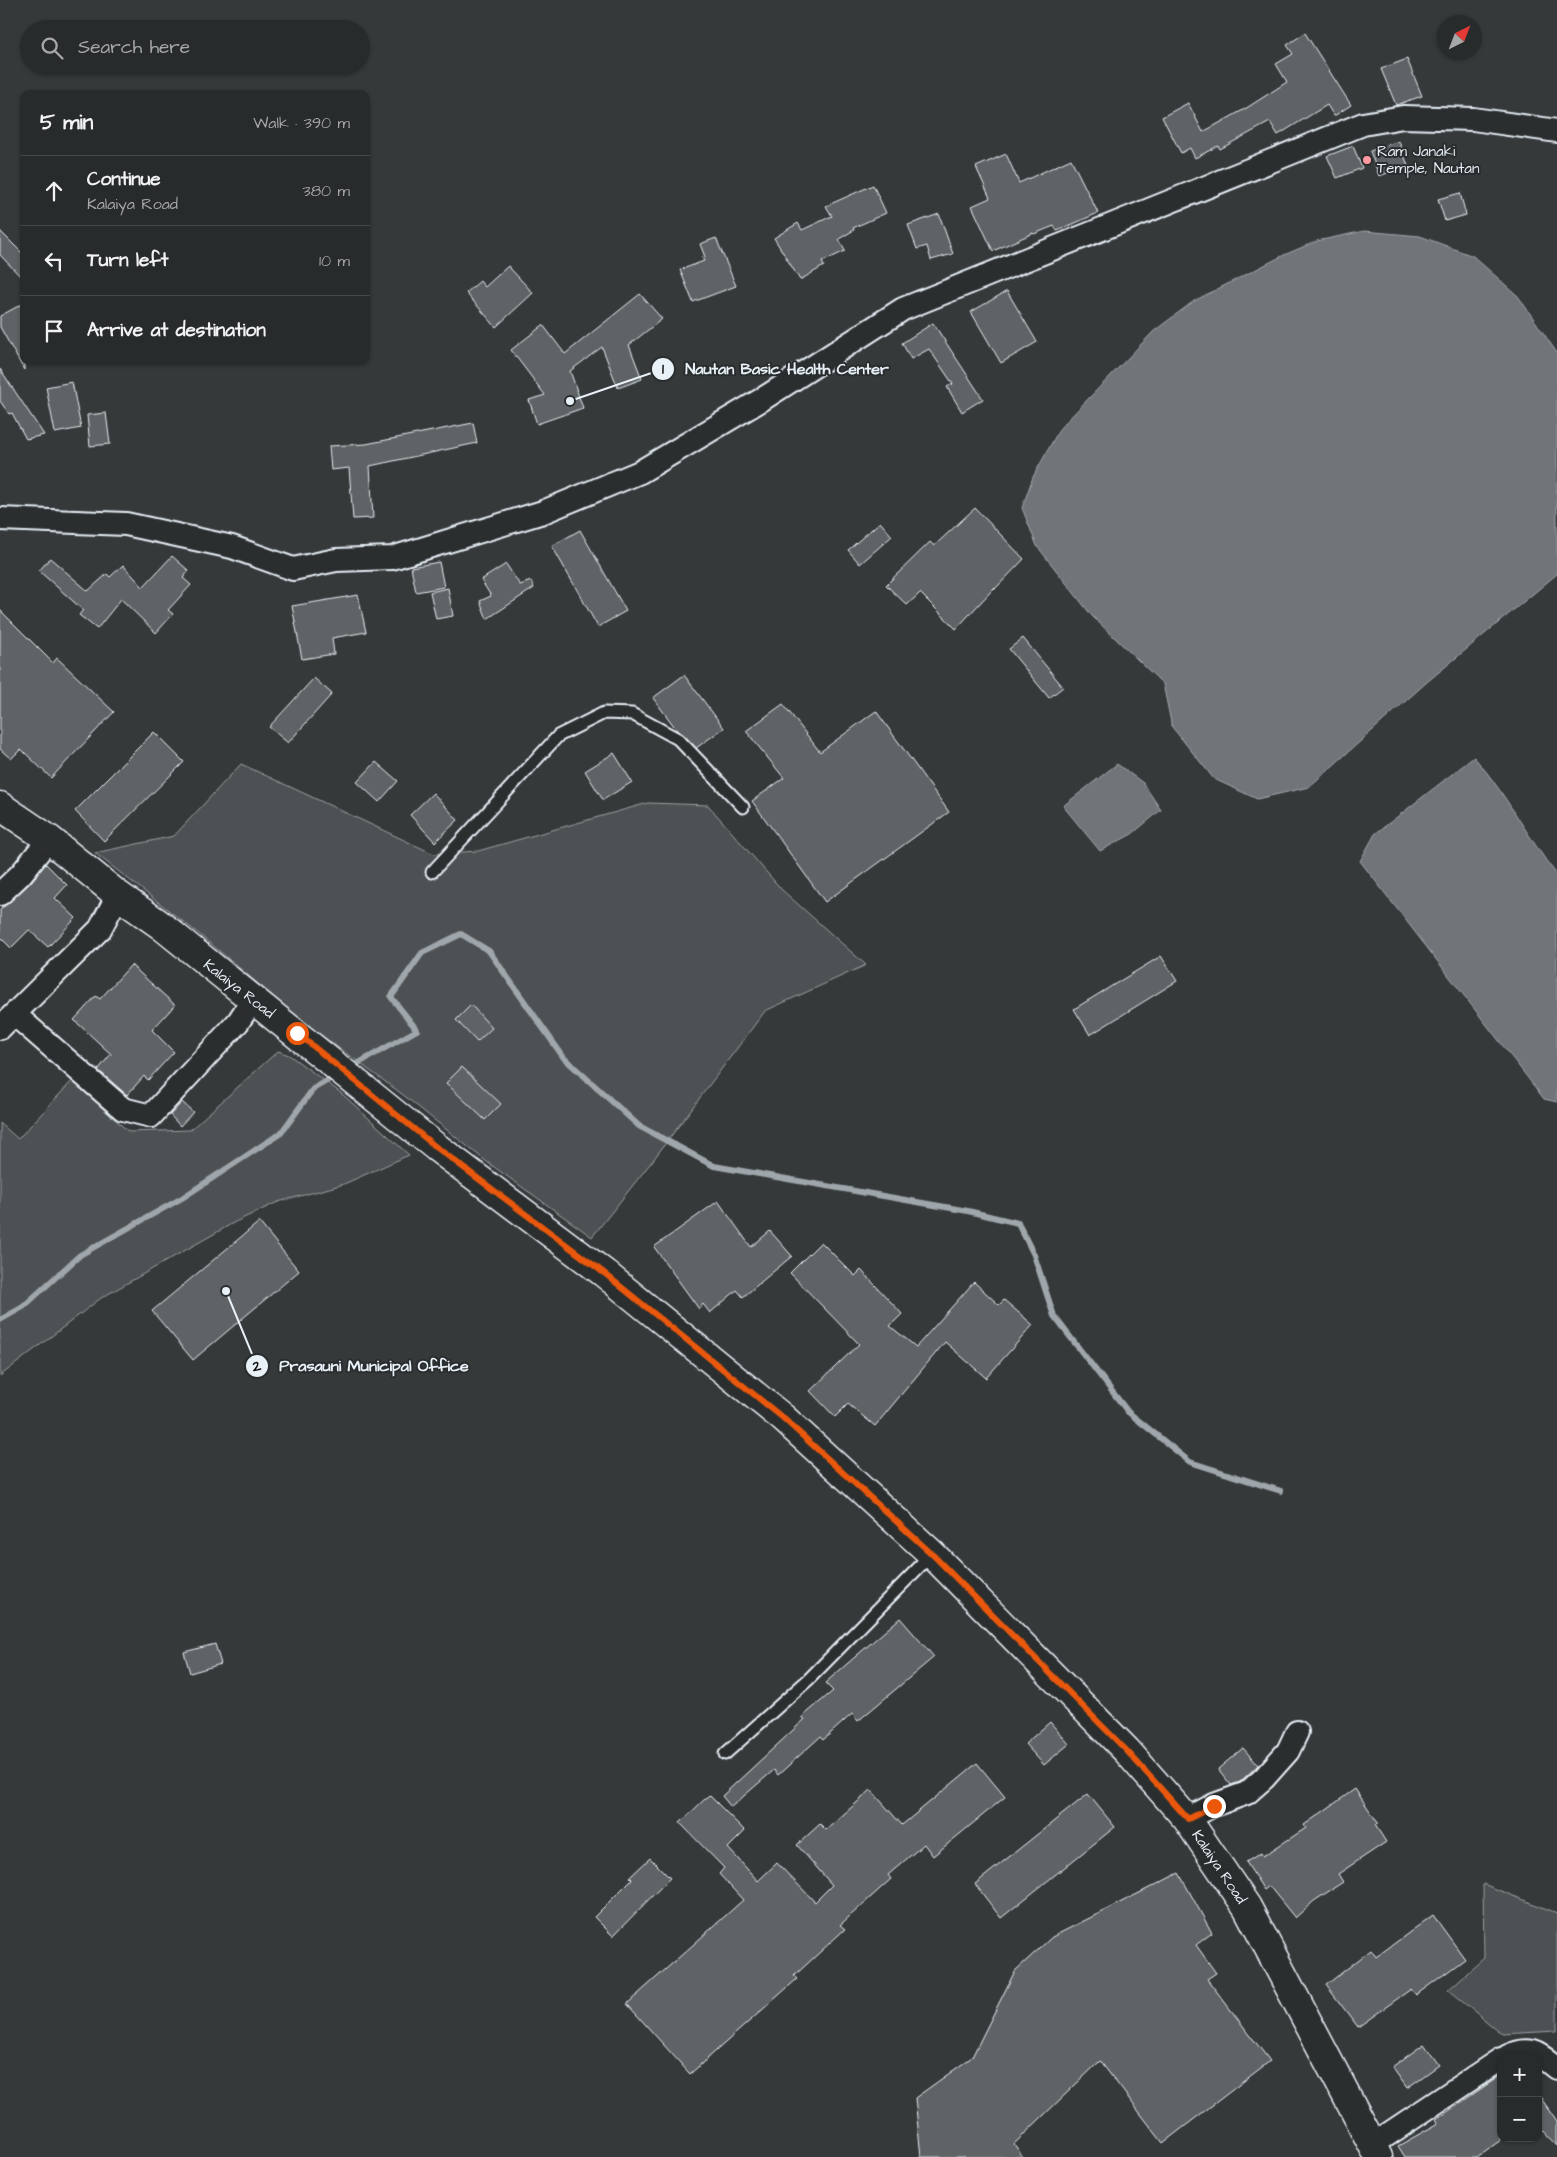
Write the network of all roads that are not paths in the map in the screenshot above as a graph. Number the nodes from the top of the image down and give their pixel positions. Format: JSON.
{"nodes":[{"id":1,"x":1557,"y":131,"type":"edge"},
{"id":2,"x":0,"y":519,"type":"edge"},
{"id":3,"x":0,"y":806,"type":"edge"},
{"id":4,"x":743,"y":807,"type":"dead end"},
{"id":5,"x":49,"y":839,"type":"junction"},
{"id":6,"x":432,"y":872,"type":"dead end"},
{"id":7,"x":0,"y":894,"type":"edge"},
{"id":8,"x":118,"y":895,"type":"junction"},
{"id":9,"x":252,"y":1001,"type":"junction"},
{"id":10,"x":7,"y":1021,"type":"edge"},
{"id":11,"x":932,"y":1554,"type":"junction"},
{"id":12,"x":1298,"y":1732,"type":"dead end"},
{"id":13,"x":724,"y":1754,"type":"dead end"},
{"id":14,"x":1188,"y":1819,"type":"junction"},
{"id":15,"x":1516,"y":2052,"type":"edge"},
{"id":16,"x":1537,"y":2052,"type":"edge"},
{"id":17,"x":1542,"y":2056,"type":"edge"},
{"id":18,"x":1497,"y":2063,"type":"edge"},
{"id":19,"x":1557,"y":2068,"type":"edge"},
{"id":20,"x":1375,"y":2151,"type":"edge"}],
"edges":[{"from":1,"to":2,"type":"street"},
{"from":3,"to":5,"type":"main road","name":"Kalaiya Road"},
{"from":4,"to":6,"type":"lane"},
{"from":5,"to":7,"type":"street"},
{"from":5,"to":8,"type":"main road","name":"Kalaiya Road"},
{"from":8,"to":9,"type":"main road","name":"Kalaiya Road"},
{"from":8,"to":10,"type":"street"},
{"from":9,"to":10,"type":"street"},
{"from":9,"to":11,"type":"main road","name":"Kalaiya Road"},
{"from":11,"to":13,"type":"lane"},
{"from":11,"to":14,"type":"main road","name":"Kalaiya Road"},
{"from":12,"to":14,"type":"street"},
{"from":14,"to":20,"type":"main road","name":"Kalaiya Road"},
{"from":15,"to":16,"type":"street"},
{"from":17,"to":19,"type":"street"},
{"from":18,"to":20,"type":"street"}]}
